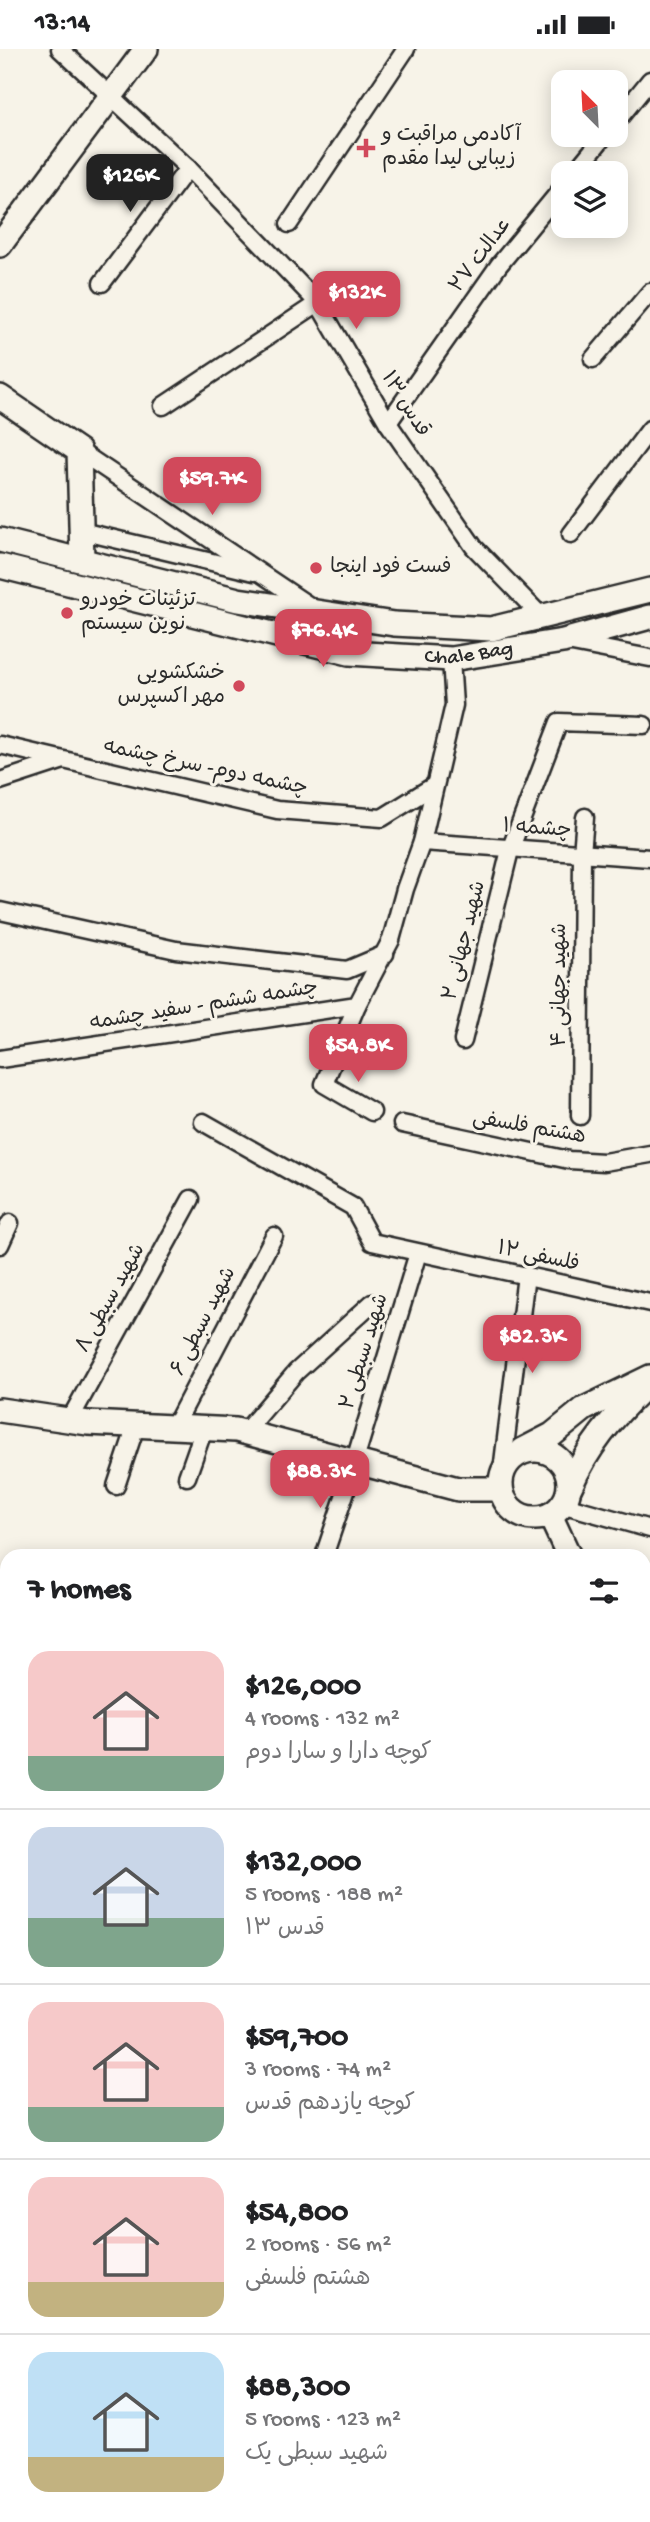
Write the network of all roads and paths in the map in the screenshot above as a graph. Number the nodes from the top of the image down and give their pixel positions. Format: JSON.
{"nodes":[{"id":1,"x":60,"y":49,"type":"edge"},
{"id":2,"x":146,"y":49,"type":"edge"},
{"id":3,"x":407,"y":49,"type":"edge"},
{"id":4,"x":650,"y":80,"type":"edge"},
{"id":5,"x":112,"y":96,"type":"junction"},
{"id":6,"x":628,"y":107,"type":"edge"},
{"id":7,"x":596,"y":147,"type":"edge"},
{"id":8,"x":584,"y":161,"type":"edge"},
{"id":9,"x":188,"y":168,"type":"junction"},
{"id":10,"x":551,"y":202,"type":"edge"},
{"id":11,"x":289,"y":224,"type":"dead end"},
{"id":12,"x":0,"y":245,"type":"edge"},
{"id":13,"x":102,"y":283,"type":"dead end"},
{"id":14,"x":650,"y":292,"type":"edge"},
{"id":15,"x":318,"y":303,"type":"junction"},
{"id":16,"x":593,"y":359,"type":"dead end"},
{"id":17,"x":0,"y":397,"type":"edge"},
{"id":18,"x":163,"y":406,"type":"dead end"},
{"id":19,"x":388,"y":423,"type":"junction"},
{"id":20,"x":650,"y":429,"type":"edge"},
{"id":21,"x":79,"y":451,"type":"junction"},
{"id":22,"x":81,"y":531,"type":"junction"},
{"id":23,"x":571,"y":534,"type":"dead end"},
{"id":24,"x":0,"y":540,"type":"edge"},
{"id":25,"x":82,"y":560,"type":"junction"},
{"id":26,"x":0,"y":566,"type":"edge"},
{"id":27,"x":267,"y":575,"type":"junction"},
{"id":28,"x":650,"y":590,"type":"edge"},
{"id":29,"x":322,"y":615,"type":"junction"},
{"id":30,"x":650,"y":617,"type":"edge"},
{"id":31,"x":543,"y":618,"type":"junction"},
{"id":32,"x":563,"y":641,"type":"junction"},
{"id":33,"x":650,"y":658,"type":"edge"},
{"id":34,"x":451,"y":659,"type":"junction"},
{"id":35,"x":644,"y":725,"type":"dead end"},
{"id":36,"x":0,"y":745,"type":"edge"},
{"id":37,"x":64,"y":761,"type":"junction"},
{"id":38,"x":0,"y":781,"type":"edge"},
{"id":39,"x":435,"y":785,"type":"junction"},
{"id":40,"x":585,"y":817,"type":"dead end"},
{"id":41,"x":422,"y":842,"type":"junction"},
{"id":42,"x":510,"y":850,"type":"junction"},
{"id":43,"x":582,"y":854,"type":"junction"},
{"id":44,"x":650,"y":858,"type":"edge"},
{"id":45,"x":0,"y":911,"type":"edge"},
{"id":46,"x":384,"y":954,"type":"junction"},
{"id":47,"x":357,"y":1005,"type":"junction"},
{"id":48,"x":463,"y":1041,"type":"dead end"},
{"id":49,"x":0,"y":1059,"type":"edge"},
{"id":50,"x":372,"y":1112,"type":"dead end"},
{"id":51,"x":580,"y":1116,"type":"dead end"},
{"id":52,"x":203,"y":1122,"type":"dead end"},
{"id":53,"x":402,"y":1124,"type":"dead end"},
{"id":54,"x":650,"y":1154,"type":"edge"},
{"id":55,"x":191,"y":1199,"type":"dead end"},
{"id":56,"x":10,"y":1223,"type":"dead end"},
{"id":57,"x":274,"y":1236,"type":"dead end"},
{"id":58,"x":0,"y":1245,"type":"edge"},
{"id":59,"x":418,"y":1253,"type":"junction"},
{"id":60,"x":526,"y":1275,"type":"junction"},
{"id":61,"x":372,"y":1303,"type":"dead end"},
{"id":62,"x":650,"y":1303,"type":"edge"},
{"id":63,"x":650,"y":1379,"type":"edge"},
{"id":64,"x":0,"y":1410,"type":"edge"},
{"id":65,"x":69,"y":1421,"type":"junction"},
{"id":66,"x":136,"y":1426,"type":"junction"},
{"id":67,"x":174,"y":1427,"type":"junction"},
{"id":68,"x":204,"y":1429,"type":"junction"},
{"id":69,"x":245,"y":1432,"type":"junction"},
{"id":70,"x":519,"y":1452,"type":"junction"},
{"id":71,"x":353,"y":1469,"type":"junction"},
{"id":72,"x":187,"y":1477,"type":"dead end"},
{"id":73,"x":501,"y":1480,"type":"junction"},
{"id":74,"x":116,"y":1486,"type":"dead end"},
{"id":75,"x":560,"y":1502,"type":"junction"},
{"id":76,"x":650,"y":1529,"type":"edge"},
{"id":77,"x":326,"y":1549,"type":"edge"},
{"id":78,"x":568,"y":1549,"type":"edge"}],
"edges":[{"from":1,"to":5,"type":"street","name":"قدس ۱۳"},
{"from":2,"to":5,"type":"street"},
{"from":3,"to":11,"type":"street"},
{"from":4,"to":6,"type":"street"},
{"from":5,"to":9,"type":"street","name":"قدس ۱۳"},
{"from":5,"to":12,"type":"street"},
{"from":7,"to":8,"type":"street"},
{"from":9,"to":13,"type":"street"},
{"from":9,"to":15,"type":"street","name":"قدس ۱۳"},
{"from":10,"to":19,"type":"street","name":"عدالت ۲۷"},
{"from":14,"to":16,"type":"street"},
{"from":15,"to":18,"type":"street"},
{"from":15,"to":19,"type":"street","name":"قدس ۱۳"},
{"from":17,"to":21,"type":"street"},
{"from":19,"to":31,"type":"street","name":"قدس ۱۳"},
{"from":20,"to":23,"type":"street"},
{"from":21,"to":22,"type":"street"},
{"from":21,"to":27,"type":"street"},
{"from":22,"to":25,"type":"street"},
{"from":22,"to":27,"type":"street"},
{"from":24,"to":25,"type":"street","name":"Chale Bag"},
{"from":25,"to":29,"type":"street","name":"Chale Bag"},
{"from":26,"to":34,"type":"street","name":"Chale Bag"},
{"from":27,"to":29,"type":"street"},
{"from":28,"to":31,"type":"street","name":"Chale Bag"},
{"from":29,"to":31,"type":"street","name":"Chale Bag"},
{"from":30,"to":32,"type":"street","name":"Chale Bag"},
{"from":32,"to":33,"type":"street"},
{"from":32,"to":34,"type":"street","name":"Chale Bag"},
{"from":34,"to":39,"type":"street"},
{"from":35,"to":42,"type":"street","name":"۲ شهید جهانی"},
{"from":36,"to":37,"type":"street","name":"چشمه دوم- سرخ چشمه"},
{"from":37,"to":38,"type":"street"},
{"from":37,"to":39,"type":"street","name":"چشمه دوم- سرخ چشمه"},
{"from":39,"to":41,"type":"street"},
{"from":40,"to":43,"type":"street","name":"۴ شهید جهانی"},
{"from":41,"to":42,"type":"street","name":"چشمه ۱"},
{"from":41,"to":46,"type":"street"},
{"from":42,"to":43,"type":"street","name":"چشمه ۱"},
{"from":42,"to":48,"type":"street","name":"۲ شهید جهانی"},
{"from":43,"to":44,"type":"street","name":"چشمه ۱"},
{"from":43,"to":51,"type":"street","name":"۴ شهید جهانی"},
{"from":45,"to":46,"type":"street"},
{"from":46,"to":47,"type":"street"},
{"from":47,"to":49,"type":"street","name":"چشمه ششم - سفید چشمه"},
{"from":47,"to":50,"type":"street"},
{"from":52,"to":59,"type":"street","name":"۱۲ فلسفی"},
{"from":53,"to":54,"type":"street","name":"هشتم فلسفی"},
{"from":55,"to":65,"type":"street","name":"۸ شهید سبطی"},
{"from":56,"to":58,"type":"street"},
{"from":57,"to":67,"type":"street","name":"۶ شهید سبطی"},
{"from":59,"to":60,"type":"street","name":"۱۲ فلسفی"},
{"from":59,"to":71,"type":"street","name":"۲ شهید سبطی"},
{"from":60,"to":62,"type":"street","name":"۱۲ فلسفی"},
{"from":60,"to":73,"type":"street"},
{"from":61,"to":69,"type":"street"},
{"from":63,"to":70,"type":"street"},
{"from":63,"to":75,"type":"street"},
{"from":64,"to":65,"type":"street"},
{"from":65,"to":66,"type":"street"},
{"from":66,"to":67,"type":"street"},
{"from":66,"to":74,"type":"street"},
{"from":67,"to":68,"type":"street"},
{"from":68,"to":69,"type":"street"},
{"from":68,"to":72,"type":"street"},
{"from":69,"to":71,"type":"street"},
{"from":70,"to":73,"type":"street"},
{"from":70,"to":75,"type":"street"},
{"from":71,"to":73,"type":"street"},
{"from":71,"to":77,"type":"street","name":"۲ شهید سبطی"},
{"from":73,"to":75,"type":"street"},
{"from":75,"to":76,"type":"street"},
{"from":75,"to":78,"type":"street"}]}
